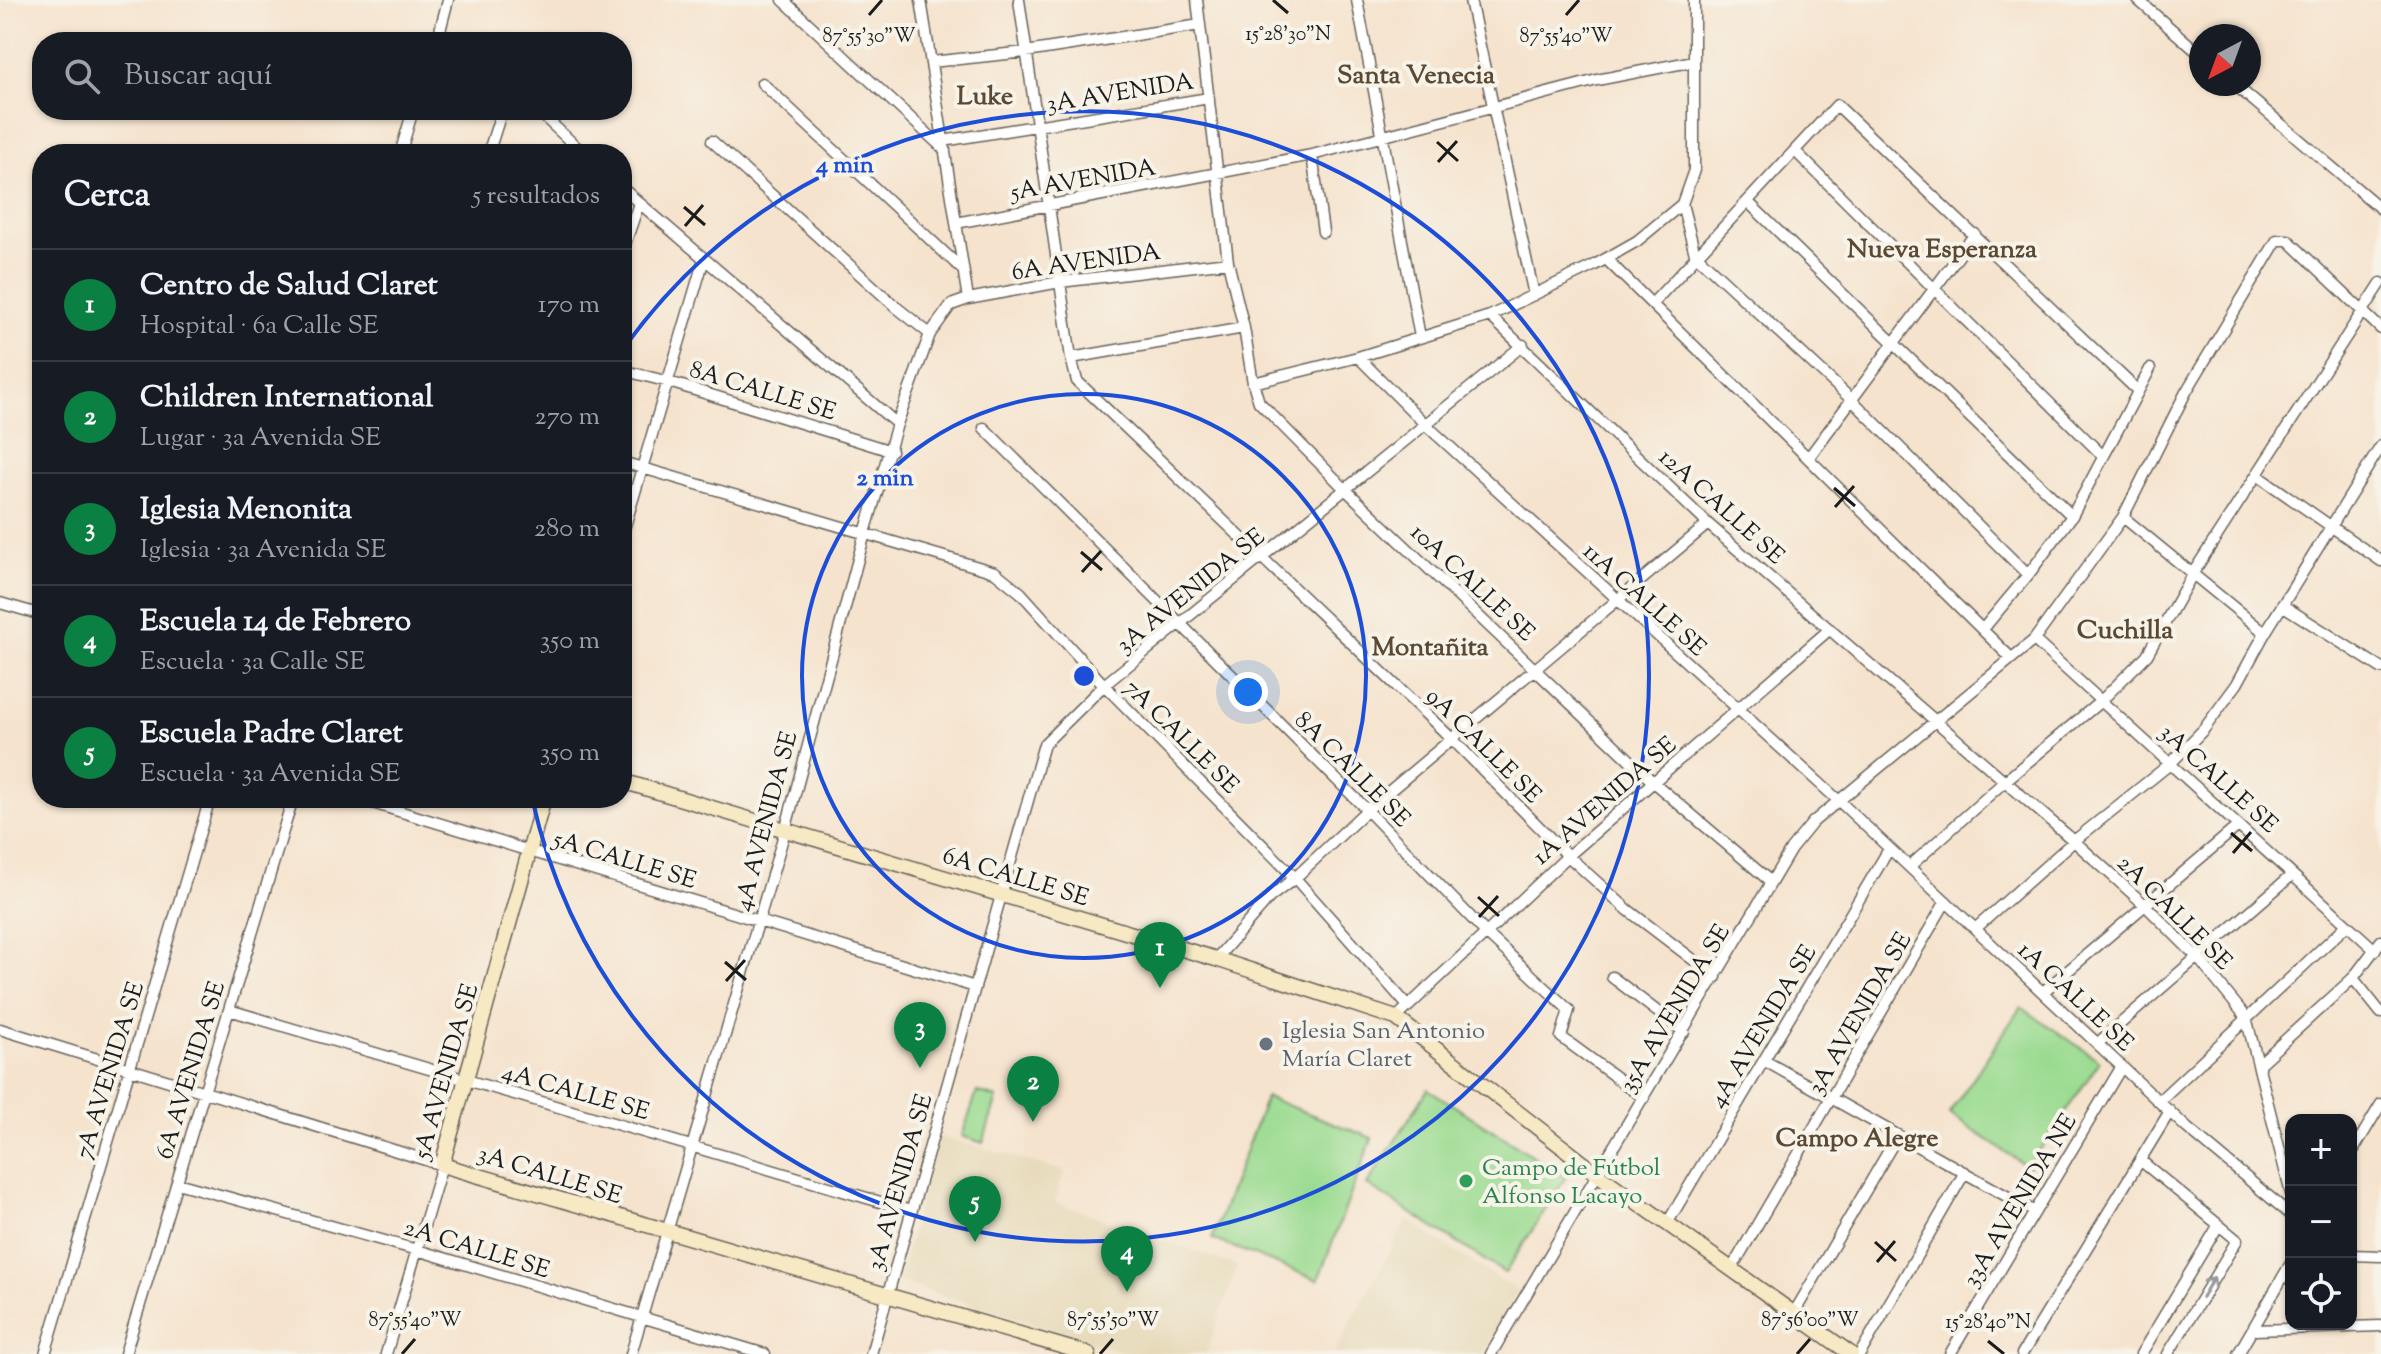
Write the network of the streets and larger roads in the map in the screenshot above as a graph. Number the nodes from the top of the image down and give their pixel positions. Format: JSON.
{"nodes":[{"id":1,"x":448,"y":0,"type":"edge"},
{"id":2,"x":783,"y":0,"type":"edge"},
{"id":3,"x":921,"y":0,"type":"edge"},
{"id":4,"x":1019,"y":0,"type":"edge"},
{"id":5,"x":1197,"y":0,"type":"edge"},
{"id":6,"x":1357,"y":0,"type":"edge"},
{"id":7,"x":1470,"y":0,"type":"edge"},
{"id":8,"x":1694,"y":0,"type":"edge"},
{"id":9,"x":2138,"y":0,"type":"edge"},
{"id":10,"x":1200,"y":25,"type":"junction"},
{"id":11,"x":440,"y":32,"type":"edge"},
{"id":12,"x":2189,"y":45,"type":"edge"},
{"id":13,"x":1026,"y":52,"type":"junction"},
{"id":14,"x":1694,"y":61,"type":"junction"},
{"id":15,"x":931,"y":62,"type":"junction"},
{"id":16,"x":762,"y":83,"type":"dead end"},
{"id":17,"x":2247,"y":96,"type":"edge"},
{"id":18,"x":1209,"y":98,"type":"junction"},
{"id":19,"x":1493,"y":109,"type":"junction"},
{"id":20,"x":410,"y":120,"type":"edge"},
{"id":21,"x":499,"y":120,"type":"edge"},
{"id":22,"x":546,"y":120,"type":"edge"},
{"id":23,"x":1037,"y":126,"type":"junction"},
{"id":24,"x":1384,"y":137,"type":"junction"},
{"id":25,"x":712,"y":141,"type":"dead end"},
{"id":26,"x":403,"y":144,"type":"edge"},
{"id":27,"x":491,"y":144,"type":"edge"},
{"id":28,"x":568,"y":144,"type":"edge"},
{"id":29,"x":944,"y":146,"type":"junction"},
{"id":30,"x":1796,"y":152,"type":"junction"},
{"id":31,"x":1312,"y":155,"type":"junction"},
{"id":32,"x":1217,"y":175,"type":"junction"},
{"id":33,"x":632,"y":197,"type":"edge"},
{"id":34,"x":1748,"y":202,"type":"junction"},
{"id":35,"x":639,"y":203,"type":"junction"},
{"id":36,"x":1682,"y":204,"type":"junction"},
{"id":37,"x":1048,"y":205,"type":"junction"},
{"id":38,"x":2381,"y":209,"type":"edge"},
{"id":39,"x":956,"y":223,"type":"junction"},
{"id":40,"x":632,"y":224,"type":"edge"},
{"id":41,"x":1323,"y":232,"type":"dead end"},
{"id":42,"x":1975,"y":234,"type":"junction"},
{"id":43,"x":1695,"y":254,"type":"junction"},
{"id":44,"x":704,"y":259,"type":"junction"},
{"id":45,"x":1606,"y":259,"type":"junction"},
{"id":46,"x":1228,"y":262,"type":"junction"},
{"id":47,"x":963,"y":270,"type":"junction"},
{"id":48,"x":1060,"y":282,"type":"junction"},
{"id":49,"x":2381,"y":283,"type":"edge"},
{"id":50,"x":1934,"y":289,"type":"junction"},
{"id":51,"x":1534,"y":295,"type":"junction"},
{"id":52,"x":968,"y":299,"type":"junction"},
{"id":53,"x":1652,"y":304,"type":"junction"},
{"id":54,"x":951,"y":305,"type":"joint"},
{"id":55,"x":2361,"y":311,"type":"junction"},
{"id":56,"x":1490,"y":316,"type":"junction"},
{"id":57,"x":1244,"y":328,"type":"junction"},
{"id":58,"x":2381,"y":329,"type":"edge"},
{"id":59,"x":930,"y":334,"type":"junction"},
{"id":60,"x":1420,"y":337,"type":"junction"},
{"id":61,"x":1894,"y":343,"type":"junction"},
{"id":62,"x":1523,"y":345,"type":"junction"},
{"id":63,"x":1358,"y":357,"type":"junction"},
{"id":64,"x":1071,"y":358,"type":"junction"},
{"id":65,"x":2150,"y":369,"type":"dead end"},
{"id":66,"x":632,"y":373,"type":"edge"},
{"id":67,"x":669,"y":382,"type":"junction"},
{"id":68,"x":1253,"y":383,"type":"junction"},
{"id":69,"x":2138,"y":391,"type":"junction"},
{"id":70,"x":1852,"y":400,"type":"junction"},
{"id":71,"x":897,"y":424,"type":"junction"},
{"id":72,"x":1426,"y":425,"type":"junction"},
{"id":73,"x":984,"y":428,"type":"dead end"},
{"id":74,"x":891,"y":451,"type":"junction"},
{"id":75,"x":2380,"y":452,"type":"edge"},
{"id":76,"x":2103,"y":456,"type":"junction"},
{"id":77,"x":1809,"y":457,"type":"junction"},
{"id":78,"x":632,"y":465,"type":"edge"},
{"id":79,"x":643,"y":468,"type":"junction"},
{"id":80,"x":2257,"y":475,"type":"junction"},
{"id":81,"x":1345,"y":489,"type":"junction"},
{"id":82,"x":632,"y":504,"type":"edge"},
{"id":83,"x":2072,"y":516,"type":"junction"},
{"id":84,"x":2123,"y":517,"type":"junction"},
{"id":85,"x":1708,"y":524,"type":"junction"},
{"id":86,"x":2331,"y":528,"type":"junction"},
{"id":87,"x":865,"y":533,"type":"junction"},
{"id":88,"x":1262,"y":559,"type":"junction"},
{"id":89,"x":2381,"y":561,"type":"edge"},
{"id":90,"x":2193,"y":573,"type":"junction"},
{"id":91,"x":2028,"y":575,"type":"junction"},
{"id":92,"x":1616,"y":600,"type":"junction"},
{"id":93,"x":0,"y":603,"type":"edge"},
{"id":94,"x":2282,"y":605,"type":"junction"},
{"id":95,"x":32,"y":612,"type":"edge"},
{"id":96,"x":1179,"y":625,"type":"junction"},
{"id":97,"x":1830,"y":629,"type":"junction"},
{"id":98,"x":1983,"y":629,"type":"junction"},
{"id":99,"x":2265,"y":633,"type":"junction"},
{"id":100,"x":2034,"y":640,"type":"junction"},
{"id":101,"x":2011,"y":658,"type":"junction"},
{"id":102,"x":1536,"y":668,"type":"junction"},
{"id":103,"x":2381,"y":668,"type":"edge"},
{"id":104,"x":1104,"y":685,"type":"junction"},
{"id":105,"x":2101,"y":701,"type":"junction"},
{"id":106,"x":1738,"y":709,"type":"junction"},
{"id":107,"x":1935,"y":718,"type":"junction"},
{"id":108,"x":1452,"y":739,"type":"junction"},
{"id":109,"x":2170,"y":764,"type":"junction"},
{"id":110,"x":2005,"y":781,"type":"junction"},
{"id":111,"x":1653,"y":782,"type":"junction"},
{"id":112,"x":632,"y":784,"type":"edge"},
{"id":113,"x":1839,"y":801,"type":"junction"},
{"id":114,"x":207,"y":808,"type":"edge"},
{"id":115,"x":290,"y":808,"type":"edge"},
{"id":116,"x":389,"y":808,"type":"edge"},
{"id":117,"x":541,"y":808,"type":"edge"},
{"id":118,"x":1367,"y":810,"type":"junction"},
{"id":119,"x":2238,"y":826,"type":"junction"},
{"id":120,"x":785,"y":831,"type":"junction"},
{"id":121,"x":2074,"y":841,"type":"junction"},
{"id":122,"x":1889,"y":849,"type":"junction"},
{"id":123,"x":529,"y":851,"type":"junction"},
{"id":124,"x":1568,"y":856,"type":"junction"},
{"id":125,"x":1909,"y":867,"type":"junction"},
{"id":126,"x":2292,"y":875,"type":"junction"},
{"id":127,"x":1295,"y":878,"type":"junction"},
{"id":128,"x":1771,"y":882,"type":"junction"},
{"id":129,"x":1001,"y":894,"type":"junction"},
{"id":130,"x":1946,"y":901,"type":"junction"},
{"id":131,"x":2145,"y":905,"type":"junction"},
{"id":132,"x":759,"y":920,"type":"junction"},
{"id":133,"x":2347,"y":925,"type":"junction"},
{"id":134,"x":1975,"y":929,"type":"junction"},
{"id":135,"x":1486,"y":933,"type":"junction"},
{"id":136,"x":2378,"y":946,"type":"edge"},
{"id":137,"x":2198,"y":958,"type":"junction"},
{"id":138,"x":1216,"y":959,"type":"junction"},
{"id":139,"x":1612,"y":977,"type":"dead end"},
{"id":140,"x":1716,"y":977,"type":"junction"},
{"id":141,"x":2353,"y":978,"type":"junction"},
{"id":142,"x":975,"y":987,"type":"junction"},
{"id":143,"x":2043,"y":992,"type":"junction"},
{"id":144,"x":1407,"y":1005,"type":"junction"},
{"id":145,"x":229,"y":1010,"type":"junction"},
{"id":146,"x":2381,"y":1013,"type":"edge"},
{"id":147,"x":2246,"y":1017,"type":"junction"},
{"id":148,"x":1396,"y":1018,"type":"junction"},
{"id":149,"x":0,"y":1029,"type":"edge"},
{"id":150,"x":1684,"y":1032,"type":"junction"},
{"id":151,"x":2098,"y":1043,"type":"junction"},
{"id":152,"x":1765,"y":1061,"type":"junction"},
{"id":153,"x":2258,"y":1065,"type":"junction"},
{"id":154,"x":2122,"y":1066,"type":"junction"},
{"id":155,"x":130,"y":1069,"type":"junction"},
{"id":156,"x":466,"y":1080,"type":"junction"},
{"id":157,"x":204,"y":1092,"type":"junction"},
{"id":158,"x":1644,"y":1098,"type":"junction"},
{"id":159,"x":1833,"y":1099,"type":"junction"},
{"id":160,"x":2159,"y":1101,"type":"junction"},
{"id":161,"x":2381,"y":1104,"type":"edge"},
{"id":162,"x":2170,"y":1111,"type":"junction"},
{"id":163,"x":1898,"y":1135,"type":"junction"},
{"id":164,"x":2357,"y":1144,"type":"edge"},
{"id":165,"x":692,"y":1146,"type":"junction"},
{"id":166,"x":2140,"y":1160,"type":"junction"},
{"id":167,"x":442,"y":1165,"type":"junction"},
{"id":168,"x":1965,"y":1172,"type":"junction"},
{"id":169,"x":1596,"y":1173,"type":"junction"},
{"id":170,"x":177,"y":1183,"type":"junction"},
{"id":171,"x":2289,"y":1186,"type":"edge"},
{"id":172,"x":2285,"y":1210,"type":"edge"},
{"id":173,"x":911,"y":1211,"type":"junction"},
{"id":174,"x":2035,"y":1212,"type":"junction"},
{"id":175,"x":1668,"y":1222,"type":"junction"},
{"id":176,"x":2218,"y":1226,"type":"junction"},
{"id":177,"x":667,"y":1232,"type":"junction"},
{"id":178,"x":417,"y":1250,"type":"junction"},
{"id":179,"x":2357,"y":1255,"type":"edge"},
{"id":180,"x":2381,"y":1256,"type":"edge"},
{"id":181,"x":1732,"y":1268,"type":"junction"},
{"id":182,"x":2285,"y":1274,"type":"edge"},
{"id":183,"x":888,"y":1295,"type":"junction"},
{"id":184,"x":1794,"y":1313,"type":"junction"},
{"id":185,"x":642,"y":1318,"type":"junction"},
{"id":186,"x":2381,"y":1326,"type":"edge"},
{"id":187,"x":2254,"y":1330,"type":"junction"},
{"id":188,"x":45,"y":1354,"type":"edge"},
{"id":189,"x":125,"y":1354,"type":"edge"},
{"id":190,"x":386,"y":1354,"type":"edge"},
{"id":191,"x":631,"y":1354,"type":"edge"},
{"id":192,"x":765,"y":1354,"type":"edge"},
{"id":193,"x":871,"y":1354,"type":"edge"},
{"id":194,"x":1088,"y":1354,"type":"edge"},
{"id":195,"x":1491,"y":1354,"type":"edge"},
{"id":196,"x":1851,"y":1354,"type":"edge"},
{"id":197,"x":1860,"y":1354,"type":"edge"},
{"id":198,"x":1950,"y":1354,"type":"edge"},
{"id":199,"x":2022,"y":1354,"type":"edge"},
{"id":200,"x":2141,"y":1354,"type":"edge"},
{"id":201,"x":2168,"y":1354,"type":"edge"},
{"id":202,"x":2238,"y":1354,"type":"edge"}],
"edges":[{"from":1,"to":11,"type":"street"},
{"from":2,"to":29,"type":"street"},
{"from":3,"to":15,"type":"street"},
{"from":4,"to":13,"type":"street","name":"9A CALLE SE"},
{"from":5,"to":10,"type":"street","name":"10A CALLE SE"},
{"from":6,"to":24,"type":"street"},
{"from":7,"to":19,"type":"street"},
{"from":8,"to":14,"type":"street"},
{"from":9,"to":12,"type":"street"},
{"from":10,"to":13,"type":"street"},
{"from":10,"to":18,"type":"street","name":"10A CALLE SE"},
{"from":13,"to":15,"type":"street"},
{"from":13,"to":23,"type":"street","name":"9A CALLE SE"},
{"from":14,"to":19,"type":"street","name":"5A AVENIDA"},
{"from":14,"to":36,"type":"street"},
{"from":15,"to":29,"type":"street"},
{"from":16,"to":47,"type":"street"},
{"from":17,"to":38,"type":"street"},
{"from":18,"to":23,"type":"street","name":"3A AVENIDA"},
{"from":18,"to":32,"type":"street","name":"10A CALLE SE"},
{"from":19,"to":24,"type":"street","name":"5A AVENIDA"},
{"from":19,"to":51,"type":"street"},
{"from":20,"to":26,"type":"street"},
{"from":21,"to":27,"type":"street"},
{"from":22,"to":28,"type":"street"},
{"from":23,"to":29,"type":"street","name":"3A AVENIDA"},
{"from":23,"to":37,"type":"street","name":"9A CALLE SE"},
{"from":24,"to":31,"type":"street","name":"5A AVENIDA"},
{"from":24,"to":60,"type":"street"},
{"from":25,"to":59,"type":"street"},
{"from":29,"to":39,"type":"street"},
{"from":30,"to":34,"type":"street"},
{"from":30,"to":42,"type":"street"},
{"from":30,"to":50,"type":"street"},
{"from":31,"to":32,"type":"street","name":"5A AVENIDA"},
{"from":31,"to":41,"type":"street"},
{"from":32,"to":37,"type":"street","name":"5A AVENIDA"},
{"from":32,"to":46,"type":"street","name":"10A CALLE SE"},
{"from":33,"to":35,"type":"street"},
{"from":34,"to":43,"type":"street"},
{"from":34,"to":61,"type":"street"},
{"from":35,"to":40,"type":"street"},
{"from":35,"to":44,"type":"street"},
{"from":36,"to":43,"type":"street"},
{"from":36,"to":45,"type":"street"},
{"from":37,"to":39,"type":"street","name":"5A AVENIDA"},
{"from":37,"to":48,"type":"street","name":"9A CALLE SE"},
{"from":39,"to":47,"type":"street"},
{"from":42,"to":50,"type":"street"},
{"from":42,"to":69,"type":"street"},
{"from":43,"to":53,"type":"street"},
{"from":43,"to":70,"type":"street"},
{"from":44,"to":67,"type":"street"},
{"from":44,"to":71,"type":"street"},
{"from":45,"to":51,"type":"street"},
{"from":45,"to":53,"type":"street"},
{"from":46,"to":48,"type":"street","name":"6A AVENIDA"},
{"from":46,"to":57,"type":"street","name":"10A CALLE SE"},
{"from":47,"to":52,"type":"street"},
{"from":48,"to":52,"type":"street","name":"6A AVENIDA"},
{"from":48,"to":64,"type":"street","name":"9A CALLE SE"},
{"from":49,"to":55,"type":"street"},
{"from":50,"to":61,"type":"street"},
{"from":50,"to":76,"type":"street"},
{"from":51,"to":56,"type":"street"},
{"from":52,"to":54,"type":"street","name":"6A AVENIDA"},
{"from":53,"to":77,"type":"street"},
{"from":54,"to":59,"type":"street","name":"4A AVENIDA SE"},
{"from":55,"to":58,"type":"street"},
{"from":55,"to":80,"type":"street"},
{"from":55,"to":84,"type":"street","name":"35A AVENIDA SE"},
{"from":56,"to":60,"type":"street"},
{"from":56,"to":62,"type":"street","name":"12A CALLE SE"},
{"from":57,"to":64,"type":"street"},
{"from":57,"to":68,"type":"street","name":"10A CALLE SE"},
{"from":59,"to":71,"type":"street","name":"4A AVENIDA SE"},
{"from":60,"to":63,"type":"street"},
{"from":61,"to":70,"type":"street"},
{"from":61,"to":83,"type":"street"},
{"from":62,"to":72,"type":"street","name":"3A AVENIDA SE"},
{"from":62,"to":85,"type":"street","name":"12A CALLE SE"},
{"from":63,"to":68,"type":"street"},
{"from":63,"to":72,"type":"street","name":"11A CALLE SE"},
{"from":64,"to":88,"type":"street","name":"9A CALLE SE"},
{"from":65,"to":69,"type":"street"},
{"from":66,"to":67,"type":"street","name":"8A CALLE SE"},
{"from":67,"to":74,"type":"street","name":"8A CALLE SE"},
{"from":67,"to":79,"type":"street"},
{"from":68,"to":81,"type":"street","name":"10A CALLE SE"},
{"from":69,"to":76,"type":"street"},
{"from":70,"to":77,"type":"street"},
{"from":70,"to":91,"type":"street"},
{"from":71,"to":74,"type":"street","name":"4A AVENIDA SE"},
{"from":72,"to":81,"type":"street","name":"3A AVENIDA SE"},
{"from":72,"to":92,"type":"street","name":"11A CALLE SE"},
{"from":73,"to":96,"type":"street","name":"8A CALLE SE"},
{"from":74,"to":87,"type":"street","name":"4A AVENIDA SE"},
{"from":75,"to":86,"type":"street"},
{"from":76,"to":83,"type":"street"},
{"from":77,"to":98,"type":"street"},
{"from":78,"to":79,"type":"street","name":"7A CALLE SE"},
{"from":79,"to":82,"type":"street"},
{"from":79,"to":87,"type":"street","name":"7A CALLE SE"},
{"from":80,"to":86,"type":"street"},
{"from":80,"to":90,"type":"street"},
{"from":81,"to":88,"type":"street","name":"3A AVENIDA SE"},
{"from":81,"to":102,"type":"street","name":"10A CALLE SE"},
{"from":83,"to":91,"type":"street"},
{"from":84,"to":90,"type":"street"},
{"from":84,"to":100,"type":"street","name":"35A AVENIDA SE"},
{"from":85,"to":92,"type":"street"},
{"from":85,"to":97,"type":"street","name":"12A CALLE SE"},
{"from":86,"to":89,"type":"street"},
{"from":86,"to":94,"type":"street"},
{"from":87,"to":104,"type":"street","name":"7A CALLE SE"},
{"from":87,"to":120,"type":"street","name":"4A AVENIDA SE"},
{"from":88,"to":96,"type":"street","name":"3A AVENIDA SE"},
{"from":88,"to":108,"type":"street","name":"9A CALLE SE"},
{"from":90,"to":99,"type":"street"},
{"from":90,"to":105,"type":"street"},
{"from":91,"to":98,"type":"street"},
{"from":92,"to":102,"type":"street"},
{"from":92,"to":106,"type":"street","name":"11A CALLE SE"},
{"from":93,"to":95,"type":"street"},
{"from":94,"to":99,"type":"street"},
{"from":94,"to":103,"type":"street"},
{"from":96,"to":104,"type":"street","name":"3A AVENIDA SE"},
{"from":96,"to":118,"type":"street","name":"8A CALLE SE"},
{"from":97,"to":106,"type":"street","name":"1A AVENIDA SE"},
{"from":97,"to":107,"type":"street","name":"12A CALLE SE"},
{"from":98,"to":101,"type":"street"},
{"from":99,"to":109,"type":"street"},
{"from":100,"to":101,"type":"street","name":"35A AVENIDA SE"},
{"from":100,"to":105,"type":"street","name":"3A CALLE SE"},
{"from":101,"to":107,"type":"street","name":"35A AVENIDA SE"},
{"from":102,"to":108,"type":"street"},
{"from":102,"to":111,"type":"street","name":"10A CALLE SE"},
{"from":104,"to":127,"type":"street","name":"7A CALLE SE"},
{"from":104,"to":129,"type":"street","name":"3A AVENIDA SE"},
{"from":105,"to":109,"type":"street","name":"3A CALLE SE"},
{"from":105,"to":110,"type":"street"},
{"from":106,"to":111,"type":"street","name":"1A AVENIDA SE"},
{"from":106,"to":113,"type":"street","name":"11A CALLE SE"},
{"from":107,"to":110,"type":"street","name":"2A CALLE SE"},
{"from":107,"to":113,"type":"street","name":"35A AVENIDA SE"},
{"from":108,"to":118,"type":"street"},
{"from":108,"to":124,"type":"street","name":"9A CALLE SE"},
{"from":109,"to":119,"type":"street","name":"3A CALLE SE"},
{"from":109,"to":121,"type":"street"},
{"from":110,"to":121,"type":"street","name":"2A CALLE SE"},
{"from":110,"to":125,"type":"street"},
{"from":111,"to":124,"type":"street","name":"1A AVENIDA SE"},
{"from":111,"to":128,"type":"street","name":"10A CALLE SE"},
{"from":112,"to":120,"type":"street","name":"6A CALLE SE"},
{"from":113,"to":122,"type":"street","name":"1A CALLE SE"},
{"from":113,"to":128,"type":"street","name":"35A AVENIDA SE"},
{"from":114,"to":155,"type":"street","name":"7A AVENIDA SE"},
{"from":115,"to":145,"type":"street","name":"6A AVENIDA SE"},
{"from":116,"to":123,"type":"street","name":"5A CALLE SE"},
{"from":117,"to":123,"type":"street","name":"5A AVENIDA SE"},
{"from":118,"to":127,"type":"street"},
{"from":118,"to":135,"type":"street","name":"8A CALLE SE"},
{"from":119,"to":126,"type":"street","name":"3A CALLE SE"},
{"from":119,"to":131,"type":"street"},
{"from":120,"to":129,"type":"street","name":"6A CALLE SE"},
{"from":120,"to":132,"type":"street","name":"4A AVENIDA SE"},
{"from":121,"to":131,"type":"street","name":"2A CALLE SE"},
{"from":121,"to":134,"type":"street"},
{"from":122,"to":125,"type":"street","name":"1A CALLE SE"},
{"from":122,"to":152,"type":"street","name":"4A AVENIDA SE"},
{"from":123,"to":132,"type":"street","name":"5A CALLE SE"},
{"from":123,"to":156,"type":"street","name":"5A AVENIDA SE"},
{"from":124,"to":135,"type":"street","name":"1A AVENIDA SE"},
{"from":124,"to":140,"type":"street","name":"9A CALLE SE"},
{"from":125,"to":130,"type":"street","name":"1A CALLE SE"},
{"from":126,"to":133,"type":"street","name":"3A CALLE SE"},
{"from":126,"to":137,"type":"street"},
{"from":127,"to":138,"type":"street"},
{"from":127,"to":144,"type":"street","name":"7A CALLE SE"},
{"from":128,"to":140,"type":"street","name":"35A AVENIDA SE"},
{"from":129,"to":138,"type":"street","name":"6A CALLE SE"},
{"from":129,"to":142,"type":"street","name":"3A AVENIDA SE"},
{"from":130,"to":134,"type":"street","name":"1A CALLE SE"},
{"from":130,"to":159,"type":"street","name":"3A AVENIDA SE"},
{"from":131,"to":137,"type":"street","name":"2A CALLE SE"},
{"from":131,"to":143,"type":"street"},
{"from":132,"to":142,"type":"street","name":"5A CALLE SE"},
{"from":132,"to":165,"type":"street","name":"4A AVENIDA SE"},
{"from":133,"to":136,"type":"street","name":"3A CALLE SE"},
{"from":133,"to":147,"type":"street"},
{"from":134,"to":143,"type":"street","name":"1A CALLE SE"},
{"from":135,"to":144,"type":"street","name":"1A AVENIDA SE"},
{"from":135,"to":158,"type":"street","name":"8A CALLE SE"},
{"from":136,"to":141,"type":"street"},
{"from":137,"to":147,"type":"street","name":"2A CALLE SE"},
{"from":137,"to":151,"type":"street"},
{"from":138,"to":148,"type":"street","name":"6A CALLE SE"},
{"from":139,"to":150,"type":"street"},
{"from":140,"to":150,"type":"street","name":"35A AVENIDA SE"},
{"from":141,"to":146,"type":"street"},
{"from":141,"to":153,"type":"street"},
{"from":142,"to":173,"type":"street","name":"3A AVENIDA SE"},
{"from":143,"to":151,"type":"street","name":"1A CALLE SE"},
{"from":144,"to":148,"type":"street","name":"1A AVENIDA SE"},
{"from":145,"to":156,"type":"street","name":"4A CALLE SE"},
{"from":145,"to":157,"type":"street","name":"6A AVENIDA SE"},
{"from":147,"to":153,"type":"street","name":"2A CALLE SE"},
{"from":147,"to":160,"type":"street"},
{"from":148,"to":169,"type":"street","name":"6A CALLE SE"},
{"from":149,"to":155,"type":"street","name":"3A CALLE SE"},
{"from":150,"to":158,"type":"street","name":"35A AVENIDA SE"},
{"from":151,"to":154,"type":"street","name":"1A CALLE SE"},
{"from":152,"to":159,"type":"street"},
{"from":152,"to":175,"type":"street","name":"4A AVENIDA SE"},
{"from":153,"to":171,"type":"street","name":"2A CALLE SE"},
{"from":154,"to":160,"type":"street","name":"1A CALLE SE"},
{"from":154,"to":174,"type":"street","name":"33A AVENIDA NE"},
{"from":155,"to":157,"type":"street","name":"3A CALLE SE"},
{"from":155,"to":188,"type":"street","name":"7A AVENIDA SE"},
{"from":156,"to":165,"type":"street","name":"4A CALLE SE"},
{"from":156,"to":167,"type":"street","name":"5A AVENIDA SE"},
{"from":157,"to":167,"type":"street","name":"3A CALLE SE"},
{"from":157,"to":170,"type":"street","name":"6A AVENIDA SE"},
{"from":158,"to":169,"type":"street","name":"35A AVENIDA SE"},
{"from":159,"to":163,"type":"street"},
{"from":159,"to":181,"type":"street","name":"3A AVENIDA SE"},
{"from":160,"to":162,"type":"street","name":"1A CALLE SE"},
{"from":161,"to":164,"type":"street"},
{"from":162,"to":166,"type":"street"},
{"from":162,"to":172,"type":"street","name":"1A CALLE SE"},
{"from":163,"to":168,"type":"street"},
{"from":163,"to":184,"type":"street"},
{"from":165,"to":173,"type":"street","name":"4A CALLE SE"},
{"from":165,"to":177,"type":"street","name":"4A AVENIDA SE"},
{"from":166,"to":176,"type":"street"},
{"from":166,"to":199,"type":"street"},
{"from":167,"to":177,"type":"street","name":"3A CALLE SE"},
{"from":167,"to":178,"type":"street","name":"5A AVENIDA SE"},
{"from":168,"to":174,"type":"street"},
{"from":168,"to":197,"type":"street"},
{"from":169,"to":175,"type":"street","name":"6A CALLE SE"},
{"from":169,"to":195,"type":"street","name":"35A AVENIDA SE"},
{"from":170,"to":178,"type":"street","name":"2A CALLE SE"},
{"from":170,"to":189,"type":"street","name":"6A AVENIDA SE"},
{"from":173,"to":183,"type":"street","name":"3A AVENIDA SE"},
{"from":174,"to":198,"type":"street","name":"33A AVENIDA NE"},
{"from":175,"to":181,"type":"street","name":"6A CALLE SE"},
{"from":176,"to":200,"type":"street"},
{"from":201,"to":176,"type":"street","one_way":true},
{"from":177,"to":183,"type":"street","name":"3A CALLE SE"},
{"from":177,"to":185,"type":"street","name":"4A AVENIDA SE"},
{"from":178,"to":185,"type":"street","name":"2A CALLE SE"},
{"from":178,"to":190,"type":"street","name":"5A AVENIDA SE"},
{"from":179,"to":180,"type":"street"},
{"from":181,"to":184,"type":"street","name":"6A CALLE SE"},
{"from":182,"to":187,"type":"street"},
{"from":183,"to":193,"type":"street","name":"3A AVENIDA SE"},
{"from":183,"to":194,"type":"street","name":"3A CALLE SE"},
{"from":184,"to":196,"type":"street","name":"6A CALLE SE"},
{"from":185,"to":191,"type":"street","name":"4A AVENIDA SE"},
{"from":185,"to":192,"type":"street","name":"2A CALLE SE"},
{"from":186,"to":187,"type":"street"},
{"from":187,"to":202,"type":"street"}]}
